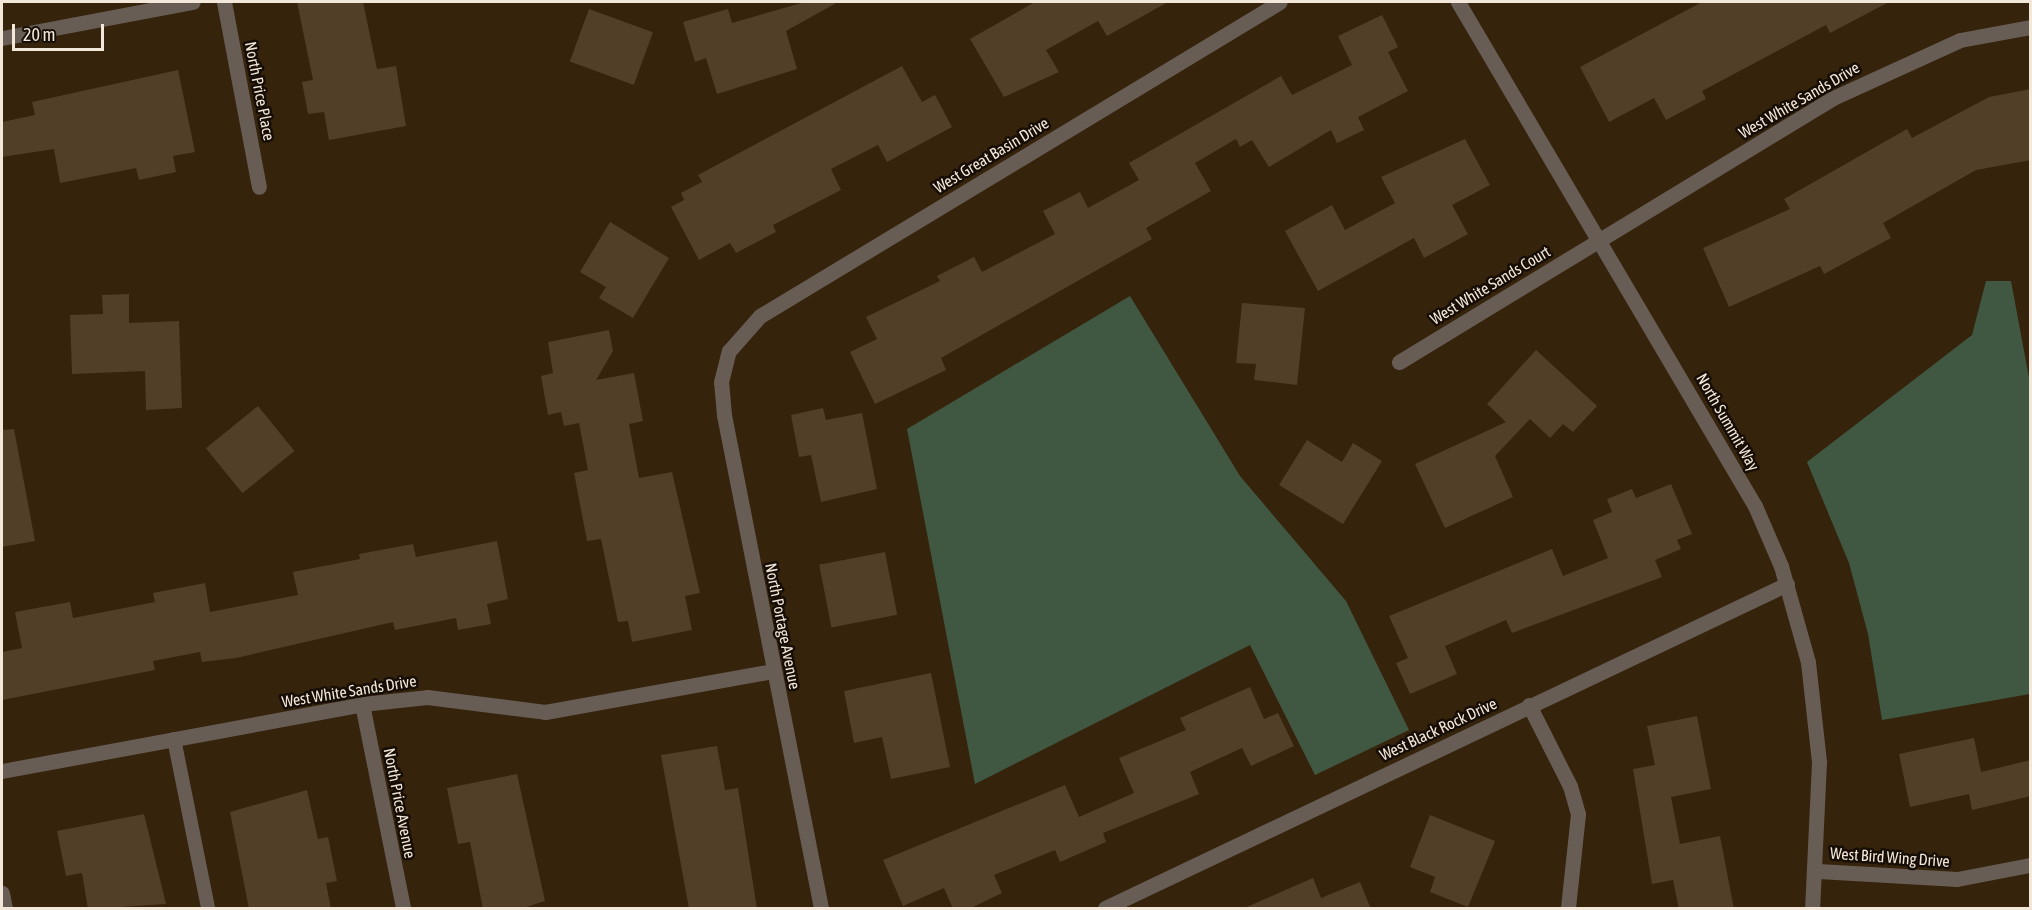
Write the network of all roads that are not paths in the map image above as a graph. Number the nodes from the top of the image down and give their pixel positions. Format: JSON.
{"nodes":[{"id":1,"x":192,"y":2,"type":"edge"},
{"id":2,"x":224,"y":2,"type":"edge"},
{"id":3,"x":1280,"y":2,"type":"edge"},
{"id":4,"x":1458,"y":2,"type":"edge"},
{"id":5,"x":2031,"y":27,"type":"edge"},
{"id":6,"x":2,"y":38,"type":"edge"},
{"id":7,"x":259,"y":187,"type":"dead end"},
{"id":8,"x":1601,"y":239,"type":"junction"},
{"id":9,"x":729,"y":351,"type":"joint"},
{"id":10,"x":1399,"y":362,"type":"dead end"},
{"id":11,"x":1786,"y":584,"type":"junction"},
{"id":12,"x":774,"y":670,"type":"junction"},
{"id":13,"x":362,"y":704,"type":"junction"},
{"id":14,"x":1529,"y":705,"type":"junction"},
{"id":15,"x":174,"y":739,"type":"junction"},
{"id":16,"x":2,"y":771,"type":"edge"},
{"id":17,"x":2031,"y":865,"type":"edge"},
{"id":18,"x":1818,"y":871,"type":"junction"},
{"id":19,"x":2,"y":892,"type":"edge"},
{"id":20,"x":5,"y":909,"type":"edge"},
{"id":21,"x":208,"y":909,"type":"edge"},
{"id":22,"x":403,"y":909,"type":"edge"},
{"id":23,"x":821,"y":909,"type":"edge"},
{"id":24,"x":1105,"y":909,"type":"edge"},
{"id":25,"x":1568,"y":909,"type":"edge"},
{"id":26,"x":1812,"y":909,"type":"edge"}],
"edges":[{"from":1,"to":6,"type":"street"},
{"from":2,"to":7,"type":"street","name":"North Price Place"},
{"from":3,"to":9,"type":"street","name":"West Great Basin Drive"},
{"from":4,"to":8,"type":"street","name":"North Summit Way"},
{"from":5,"to":8,"type":"street","name":"West White Sands Drive"},
{"from":8,"to":10,"type":"street","name":"West White Sands Court"},
{"from":8,"to":11,"type":"street","name":"North Summit Way"},
{"from":9,"to":12,"type":"street","name":"North Portage Avenue"},
{"from":11,"to":14,"type":"street","name":"West Black Rock Drive"},
{"from":11,"to":18,"type":"street","name":"North Summit Way"},
{"from":12,"to":13,"type":"street","name":"West White Sands Drive"},
{"from":12,"to":23,"type":"street","name":"North Portage Avenue"},
{"from":13,"to":15,"type":"street","name":"West White Sands Drive"},
{"from":13,"to":22,"type":"street","name":"North Price Avenue"},
{"from":14,"to":24,"type":"street","name":"West Black Rock Drive"},
{"from":14,"to":25,"type":"street"},
{"from":15,"to":16,"type":"street","name":"West White Sands Drive"},
{"from":15,"to":21,"type":"lane"},
{"from":17,"to":18,"type":"street","name":"West Bird Wing Drive"},
{"from":18,"to":26,"type":"street","name":"North Summit Way"},
{"from":19,"to":20,"type":"street"}]}
